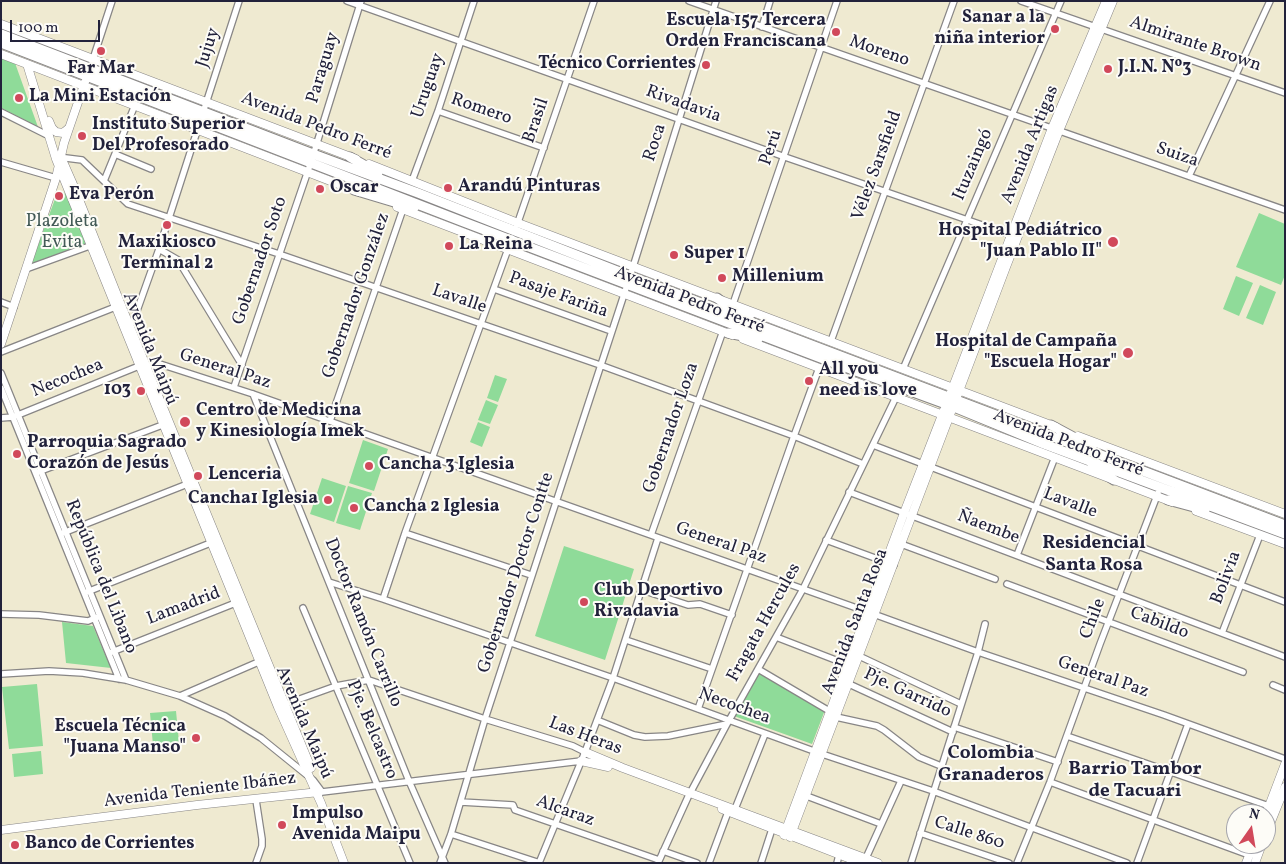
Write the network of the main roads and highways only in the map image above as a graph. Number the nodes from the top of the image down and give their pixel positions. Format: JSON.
{"nodes":[{"id":1,"x":1106,"y":1,"type":"edge"},
{"id":2,"x":1113,"y":1,"type":"edge"},
{"id":3,"x":1,"y":24,"type":"edge"},
{"id":4,"x":1099,"y":27,"type":"junction"},
{"id":5,"x":1,"y":34,"type":"edge"},
{"id":6,"x":1,"y":43,"type":"edge"},
{"id":7,"x":1,"y":54,"type":"edge"},
{"id":8,"x":27,"y":64,"type":"junction"},
{"id":9,"x":90,"y":68,"type":"junction"},
{"id":10,"x":84,"y":86,"type":"junction"},
{"id":11,"x":35,"y":89,"type":"junction"},
{"id":12,"x":70,"y":128,"type":"junction"},
{"id":13,"x":1056,"y":130,"type":"junction"},
{"id":14,"x":58,"y":157,"type":"junction"},
{"id":15,"x":350,"y":157,"type":"junction"},
{"id":16,"x":312,"y":158,"type":"junction"},
{"id":17,"x":59,"y":166,"type":"junction"},
{"id":18,"x":354,"y":190,"type":"junction"},
{"id":19,"x":418,"y":193,"type":"junction"},
{"id":20,"x":461,"y":221,"type":"junction"},
{"id":21,"x":515,"y":231,"type":"junction"},
{"id":22,"x":94,"y":245,"type":"junction"},
{"id":23,"x":717,"y":298,"type":"junction"},
{"id":24,"x":725,"y":332,"type":"junction"},
{"id":25,"x":1,"y":344,"type":"edge"},
{"id":26,"x":828,"y":356,"type":"junction"},
{"id":27,"x":956,"y":389,"type":"junction"},
{"id":28,"x":951,"y":402,"type":"junction"},
{"id":29,"x":946,"y":415,"type":"junction"},
{"id":30,"x":1051,"y":425,"type":"junction"},
{"id":31,"x":1044,"y":444,"type":"junction"},
{"id":32,"x":1132,"y":468,"type":"junction"},
{"id":33,"x":1114,"y":480,"type":"junction"},
{"id":34,"x":1161,"y":488,"type":"junction"},
{"id":35,"x":1168,"y":500,"type":"junction"},
{"id":36,"x":908,"y":514,"type":"junction"},
{"id":37,"x":1285,"y":514,"type":"edge"},
{"id":38,"x":1240,"y":517,"type":"junction"},
{"id":39,"x":1285,"y":525,"type":"edge"},
{"id":40,"x":1285,"y":534,"type":"edge"},
{"id":41,"x":1285,"y":544,"type":"edge"},
{"id":42,"x":890,"y":564,"type":"junction"},
{"id":43,"x":872,"y":613,"type":"junction"},
{"id":44,"x":852,"y":666,"type":"junction"},
{"id":45,"x":282,"y":706,"type":"junction"},
{"id":46,"x":834,"y":714,"type":"junction"},
{"id":47,"x":586,"y":752,"type":"road end"},
{"id":48,"x":581,"y":761,"type":"road end"},
{"id":49,"x":1285,"y":764,"type":"edge"},
{"id":50,"x":1285,"y":787,"type":"edge"},
{"id":51,"x":319,"y":792,"type":"junction"},
{"id":52,"x":690,"y":794,"type":"junction"},
{"id":53,"x":1280,"y":796,"type":"edge"},
{"id":54,"x":1,"y":830,"type":"edge"},
{"id":55,"x":788,"y":833,"type":"junction"},
{"id":56,"x":863,"y":861,"type":"edge"},
{"id":57,"x":344,"y":863,"type":"edge"},
{"id":58,"x":349,"y":863,"type":"edge"},
{"id":59,"x":878,"y":863,"type":"edge"}],
"edges":[{"from":1,"to":4,"type":"main road","name":"Avenida Artigas"},
{"from":2,"to":4,"type":"main road","name":"Avenida Artigas"},
{"from":3,"to":9,"type":"main road"},
{"from":4,"to":13,"type":"main road","name":"Avenida Artigas"},
{"from":5,"to":9,"type":"highway"},
{"from":6,"to":9,"type":"highway"},
{"from":7,"to":8,"type":"main road","name":"Avenida Pedro Ferré"},
{"from":8,"to":10,"type":"main road","name":"Avenida Pedro Ferré"},
{"from":8,"to":11,"type":"main road","name":"Avenida Maipú"},
{"from":9,"to":10,"type":"main road"},
{"from":9,"to":15,"type":"main road","name":"Avenida Pedro Ferré"},
{"from":9,"to":16,"type":"highway","name":"Avenida Pedro Ferré"},
{"from":10,"to":12,"type":"main road"},
{"from":10,"to":18,"type":"main road","name":"Avenida Pedro Ferré"},
{"from":11,"to":12,"type":"main road"},
{"from":11,"to":14,"type":"main road","name":"Avenida Maipú"},
{"from":12,"to":14,"type":"main road"},
{"from":13,"to":27,"type":"main road","name":"Avenida Artigas"},
{"from":13,"to":27,"type":"main road","name":"Avenida Artigas"},
{"from":14,"to":17,"type":"main road"},
{"from":14,"to":22,"type":"main road","name":"Avenida Maipú"},
{"from":15,"to":19,"type":"highway"},
{"from":15,"to":21,"type":"main road","name":"Avenida Pedro Ferré"},
{"from":16,"to":19,"type":"highway","name":"Avenida Pedro Ferré"},
{"from":16,"to":20,"type":"highway","name":"Avenida Pedro Ferré"},
{"from":17,"to":22,"type":"main road","name":"Avenida Maipú"},
{"from":17,"to":25,"type":"main road"},
{"from":18,"to":20,"type":"highway"},
{"from":18,"to":24,"type":"main road","name":"Avenida Pedro Ferré"},
{"from":19,"to":21,"type":"highway","name":"Avenida Pedro Ferré"},
{"from":20,"to":21,"type":"highway","name":"Avenida Pedro Ferré"},
{"from":21,"to":23,"type":"main road","name":"Avenida Pedro Ferré"},
{"from":21,"to":26,"type":"highway","name":"Avenida Pedro Ferré"},
{"from":22,"to":45,"type":"main road","name":"Avenida Maipú"},
{"from":23,"to":26,"type":"highway"},
{"from":23,"to":27,"type":"main road","name":"Avenida Pedro Ferré"},
{"from":24,"to":26,"type":"highway"},
{"from":24,"to":29,"type":"main road","name":"Avenida Pedro Ferré"},
{"from":26,"to":28,"type":"highway","name":"Avenida Pedro Ferré"},
{"from":27,"to":28,"type":"main road","name":"Avenida Artigas"},
{"from":27,"to":30,"type":"main road","name":"Avenida Pedro Ferré"},
{"from":28,"to":29,"type":"main road","name":"Avenida Artigas"},
{"from":28,"to":31,"type":"highway","name":"Avenida Pedro Ferré"},
{"from":28,"to":32,"type":"highway","name":"Avenida Pedro Ferré"},
{"from":29,"to":33,"type":"main road","name":"Avenida Pedro Ferré"},
{"from":29,"to":36,"type":"main road","name":"Avenida Santa Rosa"},
{"from":30,"to":32,"type":"highway"},
{"from":30,"to":37,"type":"main road","name":"Avenida Pedro Ferré"},
{"from":31,"to":33,"type":"highway"},
{"from":31,"to":34,"type":"highway","name":"Avenida Pedro Ferré"},
{"from":32,"to":34,"type":"highway","name":"Avenida Pedro Ferré"},
{"from":33,"to":34,"type":"main road","name":"Avenida Pedro Ferré"},
{"from":34,"to":35,"type":"main road","name":"Avenida Pedro Ferré"},
{"from":34,"to":38,"type":"highway","name":"Avenida Pedro Ferré"},
{"from":34,"to":39,"type":"highway","name":"Avenida Pedro Ferré"},
{"from":35,"to":38,"type":"highway"},
{"from":35,"to":41,"type":"main road","name":"Avenida Pedro Ferré"},
{"from":36,"to":42,"type":"main road","name":"Avenida Santa Rosa"},
{"from":36,"to":42,"type":"main road","name":"Avenida Santa Rosa"},
{"from":38,"to":40,"type":"highway","name":"Avenida Pedro Ferré"},
{"from":42,"to":43,"type":"main road","name":"Avenida Santa Rosa"},
{"from":43,"to":44,"type":"main road","name":"Avenida Santa Rosa"},
{"from":43,"to":44,"type":"main road","name":"Avenida Santa Rosa"},
{"from":44,"to":46,"type":"main road","name":"Avenida Santa Rosa"},
{"from":44,"to":46,"type":"main road","name":"Avenida Santa Rosa"},
{"from":45,"to":51,"type":"main road","name":"Avenida Maipú"},
{"from":45,"to":51,"type":"main road","name":"Avenida Maipú"},
{"from":46,"to":55,"type":"main road","name":"Avenida Santa Rosa"},
{"from":47,"to":52,"type":"main road","name":"Las Heras"},
{"from":48,"to":52,"type":"main road","name":"Las Heras"},
{"from":49,"to":53,"type":"main road"},
{"from":50,"to":53,"type":"main road"},
{"from":51,"to":54,"type":"main road","name":"Avenida Teniente Ibáñez"},
{"from":51,"to":57,"type":"main road","name":"Avenida Maipú"},
{"from":51,"to":58,"type":"main road","name":"Avenida Maipú"},
{"from":52,"to":55,"type":"main road","name":"Las Heras"},
{"from":55,"to":56,"type":"main road","name":"Las Heras"},
{"from":56,"to":59,"type":"main road","name":"Las Heras"}]}
